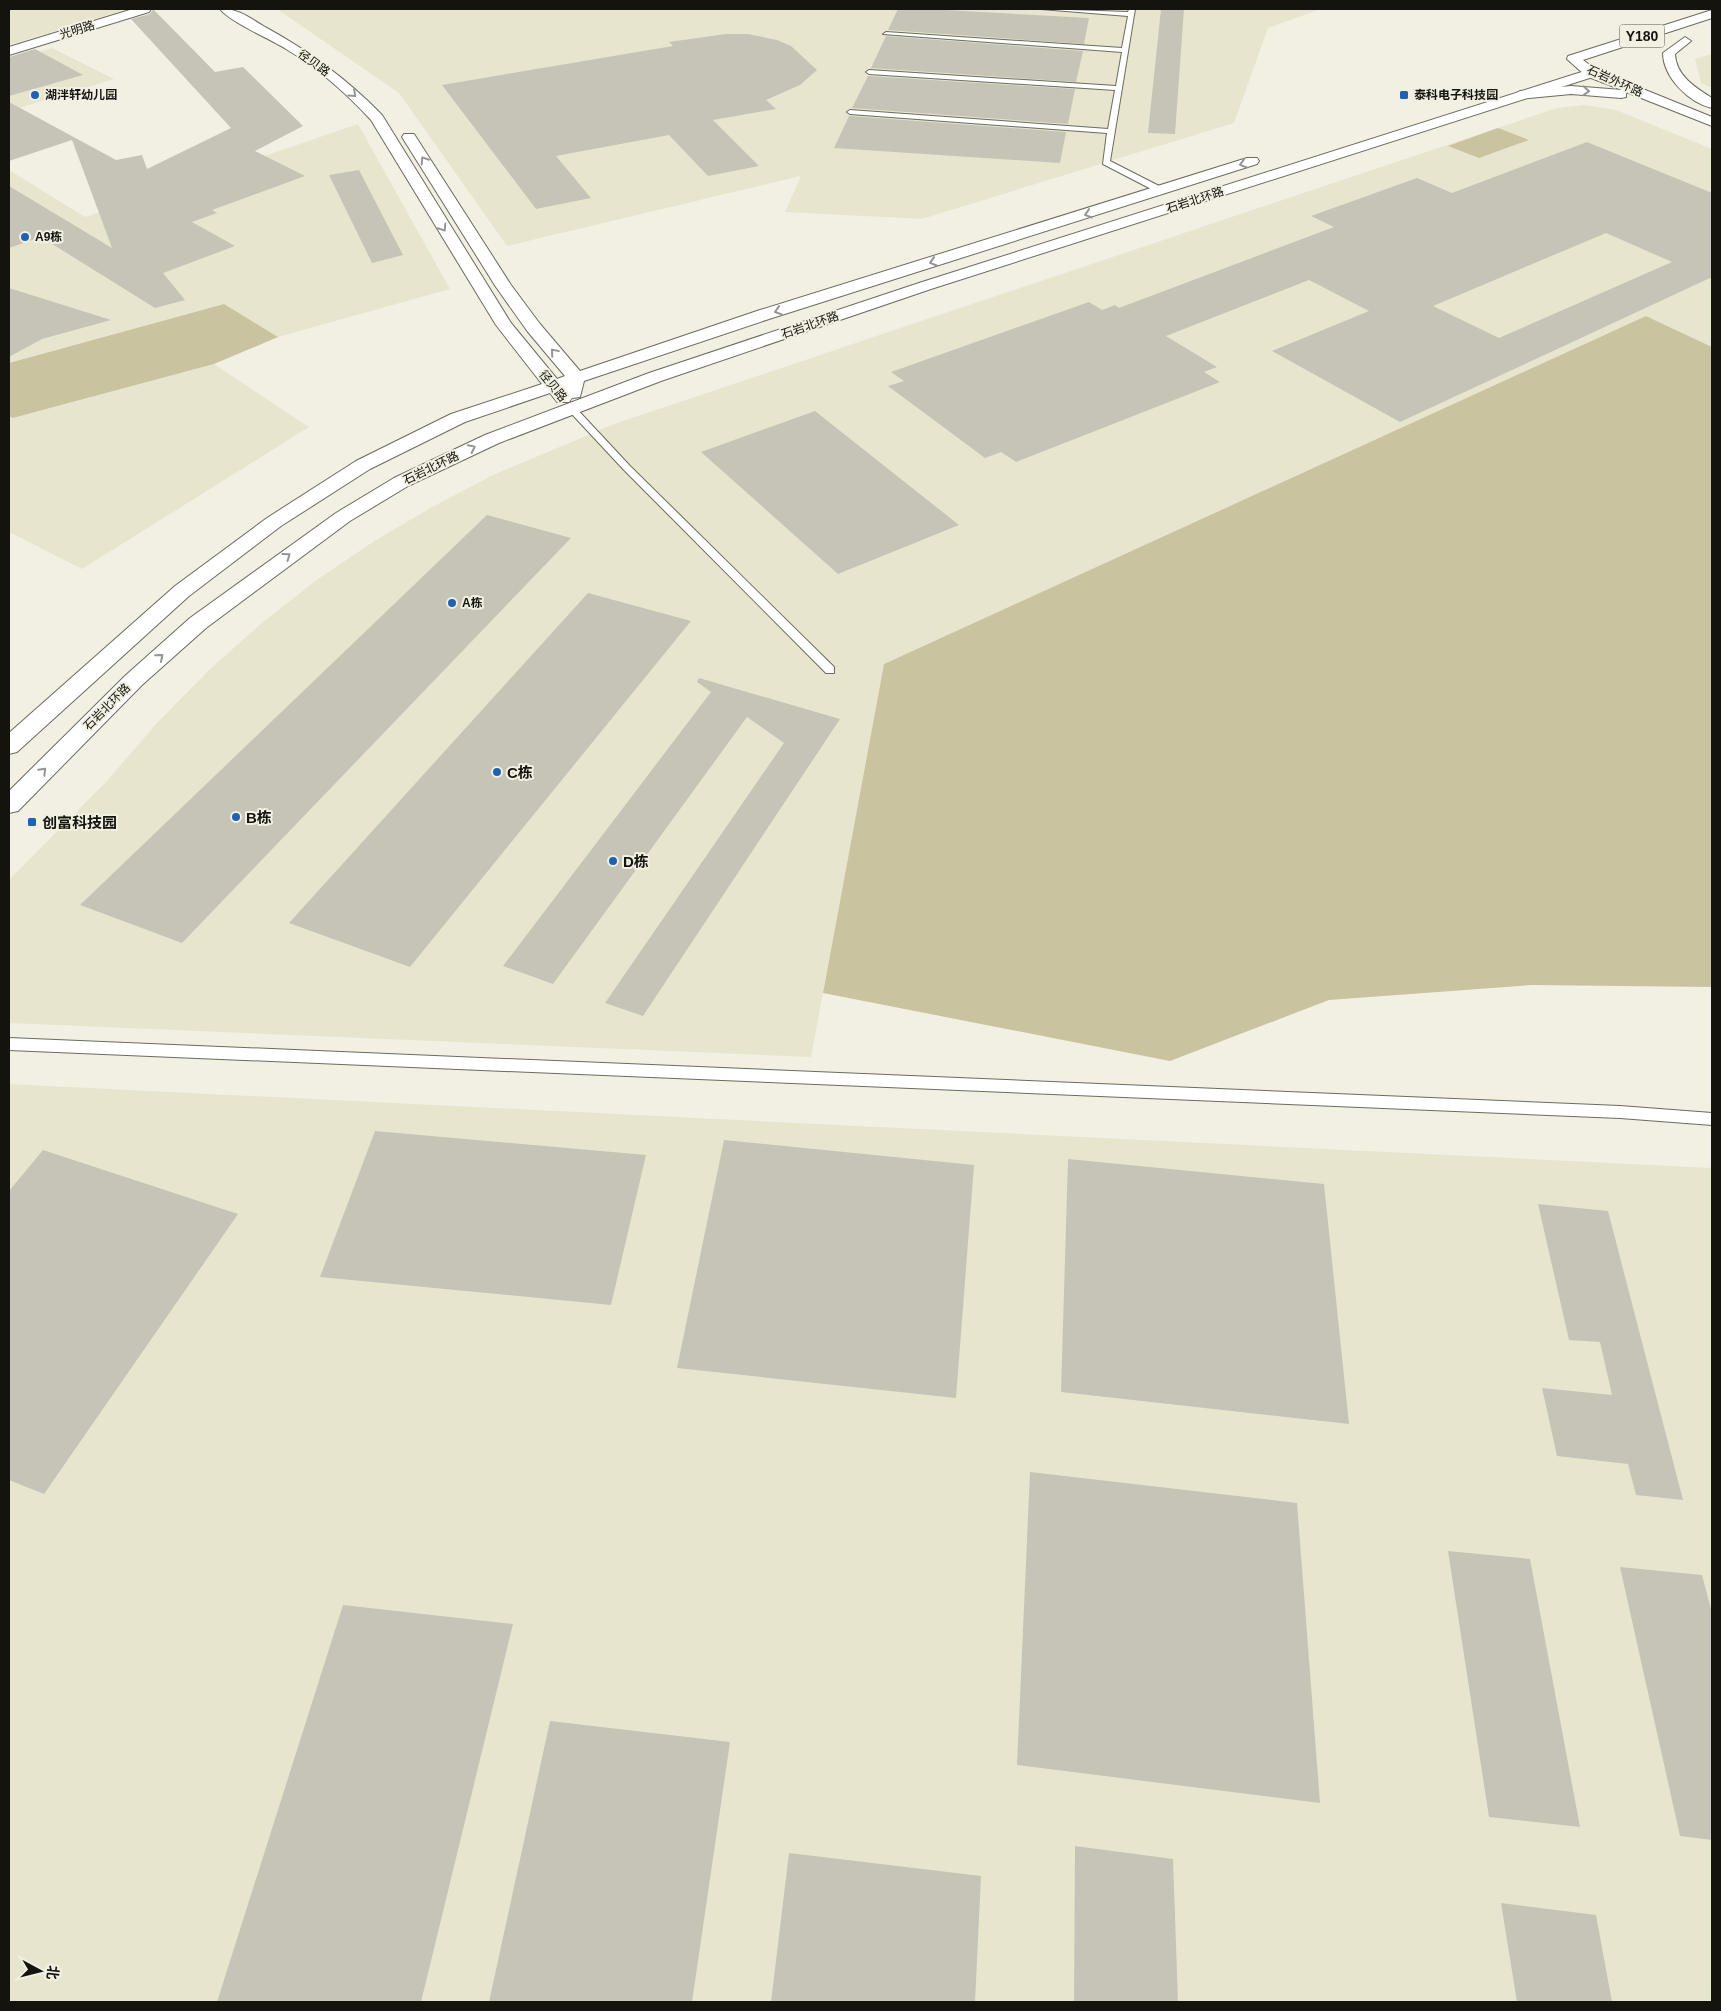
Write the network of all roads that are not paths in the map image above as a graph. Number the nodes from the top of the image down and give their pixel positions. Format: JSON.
{"nodes":[{"id":1,"x":144,"y":9,"type":"edge"},
{"id":2,"x":226,"y":9,"type":"edge"},
{"id":3,"x":243,"y":9,"type":"edge"},
{"id":4,"x":1044,"y":9,"type":"edge"},
{"id":5,"x":1132,"y":11,"type":"edge"},
{"id":6,"x":1712,"y":14,"type":"edge"},
{"id":7,"x":886,"y":34,"type":"dead end"},
{"id":8,"x":1660,"y":49,"type":"dead end"},
{"id":9,"x":1125,"y":50,"type":"junction"},
{"id":10,"x":9,"y":51,"type":"edge"},
{"id":11,"x":1573,"y":59,"type":"junction"},
{"id":12,"x":1555,"y":65,"type":"dead end"},
{"id":13,"x":1602,"y":67,"type":"junction"},
{"id":14,"x":869,"y":72,"type":"dead end"},
{"id":15,"x":369,"y":88,"type":"dead end"},
{"id":16,"x":1118,"y":88,"type":"junction"},
{"id":17,"x":1670,"y":88,"type":"dead end"},
{"id":18,"x":1520,"y":95,"type":"junction"},
{"id":19,"x":1712,"y":104,"type":"edge"},
{"id":20,"x":1669,"y":105,"type":"junction"},
{"id":21,"x":850,"y":112,"type":"dead end"},
{"id":22,"x":398,"y":122,"type":"dead end"},
{"id":23,"x":1712,"y":122,"type":"edge"},
{"id":24,"x":1111,"y":131,"type":"junction"},
{"id":25,"x":1270,"y":156,"type":"dead end"},
{"id":26,"x":1160,"y":190,"type":"junction"},
{"id":27,"x":576,"y":378,"type":"junction"},
{"id":28,"x":553,"y":385,"type":"junction"},
{"id":29,"x":572,"y":409,"type":"junction"},
{"id":30,"x":830,"y":670,"type":"dead end"},
{"id":31,"x":9,"y":746,"type":"edge"},
{"id":32,"x":9,"y":805,"type":"edge"},
{"id":33,"x":9,"y":1044,"type":"edge"},
{"id":34,"x":1712,"y":1119,"type":"edge"}],
"edges":[{"from":1,"to":10,"type":"main road","name":"光明路"},
{"from":2,"to":28,"type":"main road","name":"径贝路","one_way":true},
{"from":3,"to":15,"type":"main road","name":"径贝路"},
{"from":4,"to":5,"type":"lane"},
{"from":5,"to":9,"type":"lane"},
{"from":6,"to":11,"type":"main road","number":"Y180"},
{"from":7,"to":9,"type":"lane"},
{"from":8,"to":19,"type":"main road","number":"Y180"},
{"from":9,"to":16,"type":"lane"},
{"from":11,"to":12,"type":"main road","number":"Y180"},
{"from":11,"to":13,"type":"main road","name":"石岩外环路"},
{"from":13,"to":18,"type":"main road","name":"石岩北环路"},
{"from":13,"to":20,"type":"main road","name":"石岩外环路"},
{"from":14,"to":16,"type":"lane"},
{"from":16,"to":24,"type":"lane"},
{"from":17,"to":19,"type":"main road"},
{"from":18,"to":20,"type":"main road","one_way":true},
{"from":18,"to":29,"type":"main road","name":"石岩北环路"},
{"from":20,"to":23,"type":"main road","name":"石岩外环路"},
{"from":21,"to":24,"type":"lane"},
{"from":27,"to":22,"type":"main road","name":"径贝路","one_way":true},
{"from":24,"to":26,"type":"lane"},
{"from":25,"to":26,"type":"main road","name":"石岩北环路","one_way":true},
{"from":26,"to":27,"type":"main road","name":"石岩北环路","one_way":true},
{"from":27,"to":28,"type":"main road","name":"石岩北环路"},
{"from":27,"to":29,"type":"main road","name":"径贝路"},
{"from":28,"to":29,"type":"main road","name":"径贝路"},
{"from":28,"to":31,"type":"main road","name":"石岩北环路"},
{"from":29,"to":30,"type":"lane"},
{"from":32,"to":29,"type":"main road","name":"石岩北环路","one_way":true},
{"from":33,"to":34,"type":"lane"}]}
